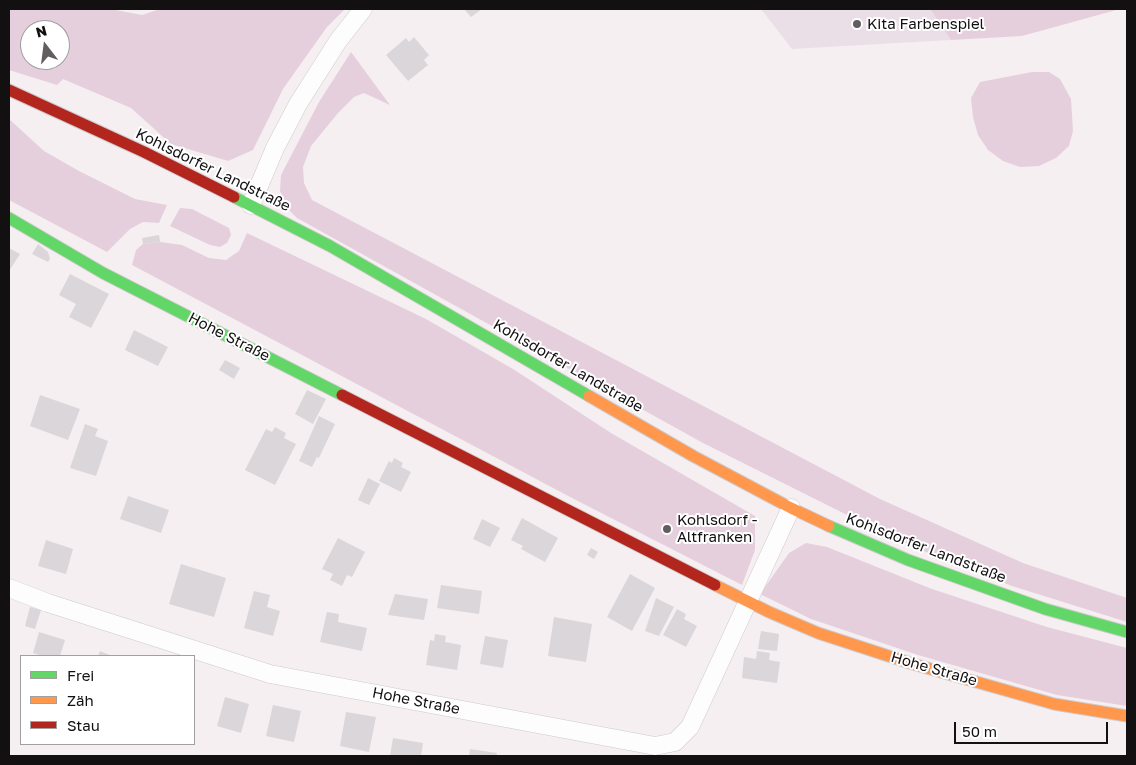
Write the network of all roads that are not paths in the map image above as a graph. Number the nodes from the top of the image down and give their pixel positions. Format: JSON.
{"nodes":[{"id":1,"x":363,"y":9,"type":"edge"},
{"id":2,"x":9,"y":90,"type":"edge"},
{"id":3,"x":251,"y":205,"type":"junction"},
{"id":4,"x":9,"y":218,"type":"edge"},
{"id":5,"x":791,"y":508,"type":"junction"},
{"id":6,"x":9,"y":588,"type":"edge"},
{"id":7,"x":747,"y":601,"type":"junction"},
{"id":8,"x":1127,"y":632,"type":"edge"},
{"id":9,"x":1127,"y":716,"type":"edge"}],
"edges":[{"from":1,"to":3,"type":"street"},
{"from":2,"to":3,"type":"street","name":"Kohlsdorfer Landstraße"},
{"from":3,"to":5,"type":"street","name":"Kohlsdorfer Landstraße"},
{"from":4,"to":7,"type":"street","name":"Hohe Straße"},
{"from":5,"to":7,"type":"street","name":"Hohe Straße"},
{"from":5,"to":8,"type":"street","name":"Kohlsdorfer Landstraße"},
{"from":6,"to":7,"type":"street","name":"Hohe Straße"},
{"from":7,"to":9,"type":"street","name":"Hohe Straße"}]}
